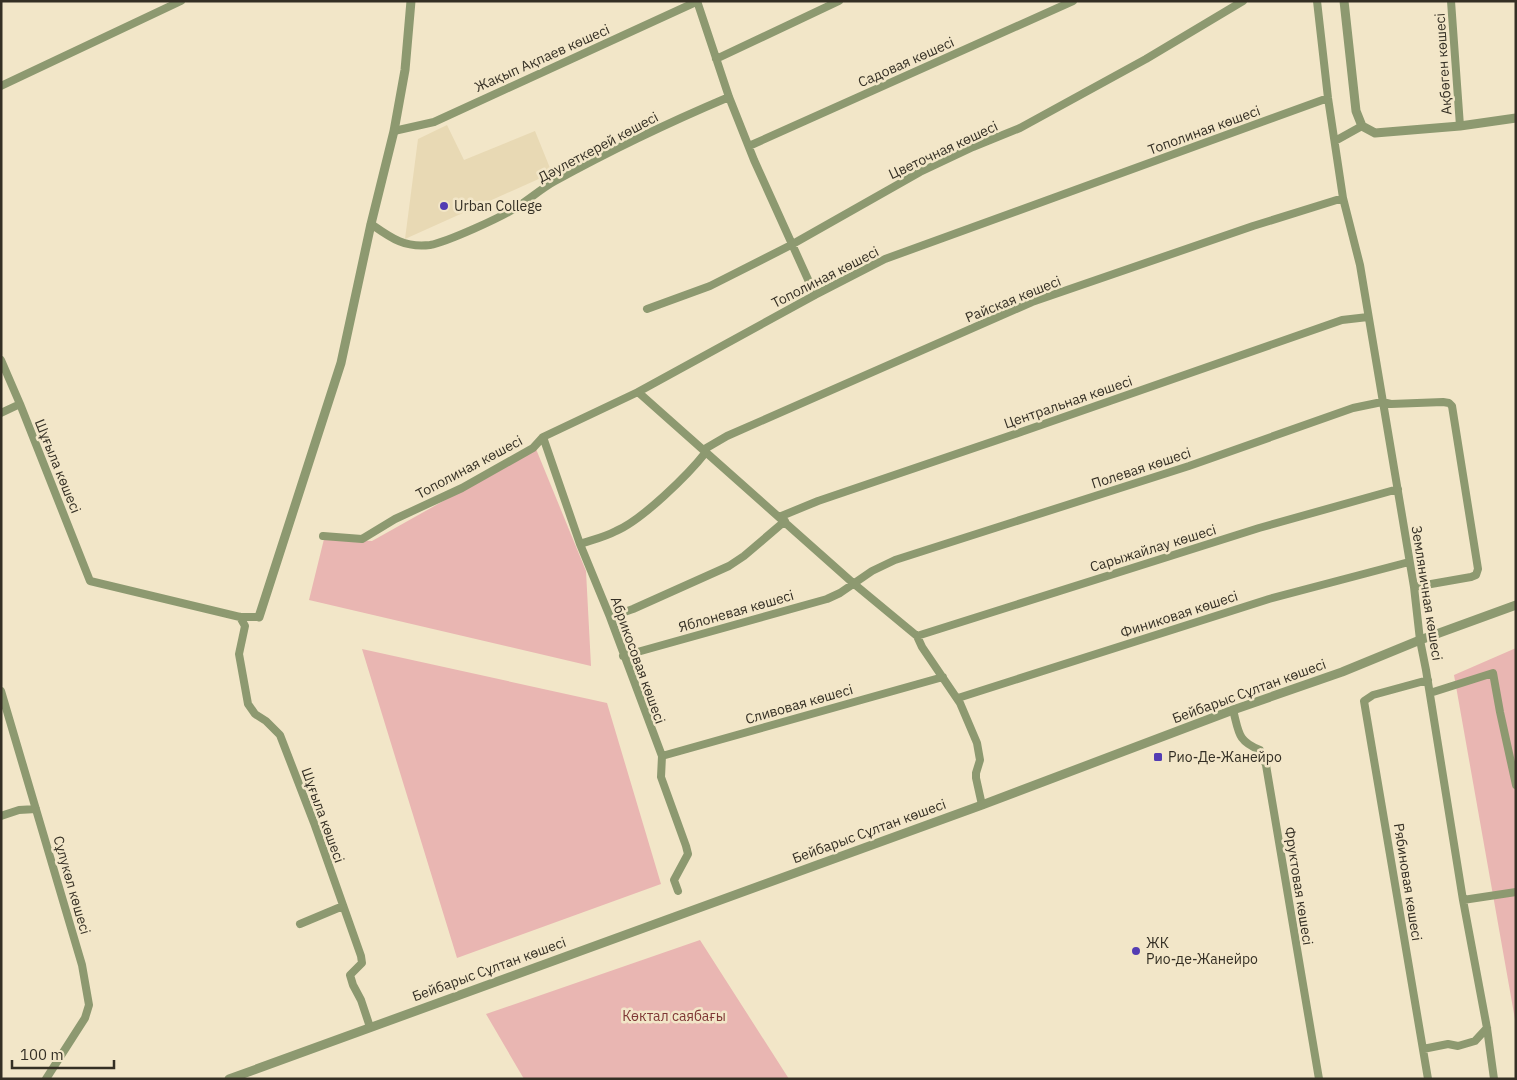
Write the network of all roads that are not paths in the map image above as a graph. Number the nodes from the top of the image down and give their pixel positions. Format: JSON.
{"nodes":[{"id":1,"x":181,"y":1,"type":"edge"},
{"id":2,"x":411,"y":1,"type":"edge"},
{"id":3,"x":697,"y":1,"type":"edge"},
{"id":4,"x":839,"y":1,"type":"edge"},
{"id":5,"x":1073,"y":1,"type":"edge"},
{"id":6,"x":1243,"y":1,"type":"edge"},
{"id":7,"x":1317,"y":1,"type":"edge"},
{"id":8,"x":1344,"y":1,"type":"edge"},
{"id":9,"x":1451,"y":1,"type":"edge"},
{"id":10,"x":716,"y":59,"type":"junction"},
{"id":11,"x":1,"y":86,"type":"edge"},
{"id":12,"x":730,"y":97,"type":"junction"},
{"id":13,"x":1328,"y":98,"type":"junction"},
{"id":14,"x":1516,"y":118,"type":"edge"},
{"id":15,"x":1362,"y":126,"type":"junction"},
{"id":16,"x":1460,"y":126,"type":"junction"},
{"id":17,"x":394,"y":131,"type":"junction"},
{"id":18,"x":1335,"y":142,"type":"junction"},
{"id":19,"x":749,"y":146,"type":"junction"},
{"id":20,"x":1343,"y":198,"type":"junction"},
{"id":21,"x":371,"y":224,"type":"junction"},
{"id":22,"x":791,"y":245,"type":"junction"},
{"id":23,"x":815,"y":295,"type":"junction"},
{"id":24,"x":647,"y":309,"type":"dead end"},
{"id":25,"x":1368,"y":317,"type":"junction"},
{"id":26,"x":1,"y":360,"type":"edge"},
{"id":27,"x":638,"y":392,"type":"junction"},
{"id":28,"x":1382,"y":402,"type":"junction"},
{"id":29,"x":20,"y":404,"type":"junction"},
{"id":30,"x":1,"y":413,"type":"edge"},
{"id":31,"x":543,"y":437,"type":"junction"},
{"id":32,"x":704,"y":451,"type":"junction"},
{"id":33,"x":1398,"y":489,"type":"junction"},
{"id":34,"x":782,"y":519,"type":"junction"},
{"id":35,"x":323,"y":536,"type":"dead end"},
{"id":36,"x":580,"y":544,"type":"junction"},
{"id":37,"x":1409,"y":562,"type":"junction"},
{"id":38,"x":853,"y":584,"type":"junction"},
{"id":39,"x":1414,"y":587,"type":"junction"},
{"id":40,"x":1516,"y":605,"type":"edge"},
{"id":41,"x":240,"y":617,"type":"junction"},
{"id":42,"x":259,"y":617,"type":"joint"},
{"id":43,"x":610,"y":618,"type":"junction"},
{"id":44,"x":918,"y":636,"type":"junction"},
{"id":45,"x":1420,"y":640,"type":"junction"},
{"id":46,"x":623,"y":656,"type":"junction"},
{"id":47,"x":943,"y":677,"type":"junction"},
{"id":48,"x":1428,"y":680,"type":"junction"},
{"id":49,"x":1,"y":691,"type":"edge"},
{"id":50,"x":1430,"y":692,"type":"junction"},
{"id":51,"x":958,"y":698,"type":"junction"},
{"id":52,"x":1233,"y":710,"type":"junction"},
{"id":53,"x":662,"y":756,"type":"junction"},
{"id":54,"x":1512,"y":758,"type":"edge"},
{"id":55,"x":1516,"y":785,"type":"edge"},
{"id":56,"x":982,"y":805,"type":"junction"},
{"id":57,"x":36,"y":809,"type":"junction"},
{"id":58,"x":1,"y":816,"type":"edge"},
{"id":59,"x":678,"y":891,"type":"dead end"},
{"id":60,"x":1516,"y":892,"type":"edge"},
{"id":61,"x":1463,"y":900,"type":"junction"},
{"id":62,"x":343,"y":906,"type":"junction"},
{"id":63,"x":300,"y":924,"type":"dead end"},
{"id":64,"x":370,"y":1027,"type":"junction"},
{"id":65,"x":1487,"y":1028,"type":"junction"},
{"id":66,"x":1423,"y":1050,"type":"junction"},
{"id":67,"x":46,"y":1079,"type":"edge"},
{"id":68,"x":230,"y":1079,"type":"edge"},
{"id":69,"x":1319,"y":1079,"type":"edge"},
{"id":70,"x":1428,"y":1079,"type":"edge"},
{"id":71,"x":1494,"y":1079,"type":"edge"}],
"edges":[{"from":1,"to":11,"type":"street"},
{"from":2,"to":17,"type":"street"},
{"from":3,"to":10,"type":"street"},
{"from":3,"to":17,"type":"street","name":"Жақып Ақпаев көшесі"},
{"from":4,"to":10,"type":"street"},
{"from":5,"to":19,"type":"street","name":"Садовая көшесі"},
{"from":6,"to":22,"type":"street","name":"Цветочная көшесі"},
{"from":7,"to":13,"type":"street","name":"Земляничная көшесі"},
{"from":8,"to":15,"type":"street"},
{"from":9,"to":16,"type":"street","name":"Ақбөген көшесі"},
{"from":10,"to":12,"type":"street"},
{"from":12,"to":19,"type":"street"},
{"from":12,"to":21,"type":"street","name":"Дәулеткерей көшесі"},
{"from":13,"to":18,"type":"street","name":"Земляничная көшесі"},
{"from":13,"to":23,"type":"street","name":"Тополиная көшесі"},
{"from":14,"to":16,"type":"street"},
{"from":15,"to":16,"type":"street"},
{"from":15,"to":18,"type":"street"},
{"from":17,"to":21,"type":"street"},
{"from":18,"to":20,"type":"street","name":"Земляничная көшесі"},
{"from":19,"to":22,"type":"street"},
{"from":20,"to":25,"type":"street","name":"Земляничная көшесі"},
{"from":20,"to":32,"type":"street","name":"Райская көшесі"},
{"from":21,"to":42,"type":"street"},
{"from":22,"to":23,"type":"street"},
{"from":22,"to":24,"type":"street","name":"Цветочная көшесі"},
{"from":23,"to":27,"type":"street","name":"Тополиная көшесі"},
{"from":25,"to":28,"type":"street","name":"Земляничная көшесі"},
{"from":25,"to":34,"type":"street","name":"Центральная көшесі"},
{"from":26,"to":29,"type":"street","name":"Шұғыла көшесі"},
{"from":27,"to":31,"type":"street","name":"Тополиная көшесі"},
{"from":27,"to":32,"type":"street"},
{"from":28,"to":33,"type":"street","name":"Земляничная көшесі"},
{"from":28,"to":38,"type":"street","name":"Полевая көшесі"},
{"from":28,"to":39,"type":"street","name":"Полевая көшесі"},
{"from":29,"to":30,"type":"street"},
{"from":29,"to":41,"type":"street","name":"Шұғыла көшесі"},
{"from":31,"to":35,"type":"street","name":"Тополиная көшесі"},
{"from":31,"to":36,"type":"street","name":"Абрикосовая көшесі"},
{"from":32,"to":34,"type":"street"},
{"from":32,"to":36,"type":"street","name":"Райская көшесі"},
{"from":33,"to":37,"type":"street","name":"Земляничная көшесі"},
{"from":33,"to":44,"type":"street","name":"Сарыжайлау көшесі"},
{"from":34,"to":38,"type":"street"},
{"from":34,"to":43,"type":"street","name":"Центральная көшесі"},
{"from":36,"to":43,"type":"street","name":"Абрикосовая көшесі"},
{"from":37,"to":39,"type":"street","name":"Земляничная көшесі"},
{"from":37,"to":51,"type":"street","name":"Финиковая көшесі"},
{"from":38,"to":44,"type":"street"},
{"from":38,"to":46,"type":"street","name":"Яблоневая көшесі"},
{"from":39,"to":45,"type":"street","name":"Земляничная көшесі"},
{"from":40,"to":45,"type":"street","name":"Бейбарыс Сұлтан көшесі"},
{"from":41,"to":42,"type":"street"},
{"from":41,"to":62,"type":"street","name":"Шұғыла көшесі"},
{"from":43,"to":46,"type":"street","name":"Абрикосовая көшесі"},
{"from":44,"to":47,"type":"street"},
{"from":45,"to":48,"type":"street","name":"Земляничная көшесі"},
{"from":45,"to":52,"type":"street","name":"Бейбарыс Сұлтан көшесі"},
{"from":46,"to":53,"type":"street","name":"Абрикосовая көшесі"},
{"from":47,"to":51,"type":"street"},
{"from":47,"to":53,"type":"street","name":"Сливовая көшесі"},
{"from":48,"to":50,"type":"street","name":"Земляничная көшесі"},
{"from":48,"to":66,"type":"street","name":"Рябиновая көшесі"},
{"from":49,"to":57,"type":"street","name":"Сұлукөл көшесі"},
{"from":50,"to":54,"type":"street"},
{"from":50,"to":61,"type":"street","name":"Земляничная көшесі"},
{"from":51,"to":56,"type":"street"},
{"from":52,"to":56,"type":"street","name":"Бейбарыс Сұлтан көшесі"},
{"from":52,"to":69,"type":"street","name":"Фруктовая көшесі"},
{"from":53,"to":59,"type":"street","name":"Абрикосовая көшесі"},
{"from":54,"to":55,"type":"street"},
{"from":56,"to":64,"type":"street","name":"Бейбарыс Сұлтан көшесі"},
{"from":57,"to":58,"type":"street"},
{"from":57,"to":67,"type":"street","name":"Сұлукөл көшесі"},
{"from":60,"to":61,"type":"street"},
{"from":61,"to":65,"type":"street","name":"Земляничная көшесі"},
{"from":62,"to":63,"type":"street"},
{"from":62,"to":64,"type":"street","name":"Шұғыла көшесі"},
{"from":64,"to":68,"type":"street","name":"Бейбарыс Сұлтан көшесі"},
{"from":65,"to":66,"type":"street"},
{"from":65,"to":71,"type":"street","name":"Земляничная көшесі"},
{"from":66,"to":70,"type":"street","name":"Рябиновая көшесі"}]}
